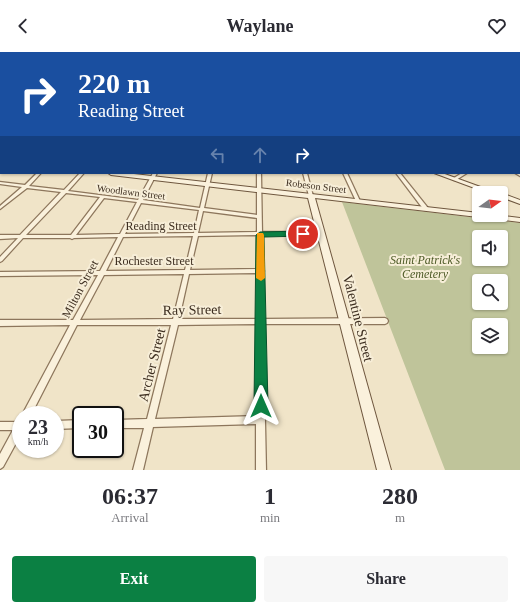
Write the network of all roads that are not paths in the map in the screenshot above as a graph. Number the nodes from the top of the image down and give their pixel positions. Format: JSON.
{"nodes":[{"id":1,"x":38,"y":174,"type":"edge"},
{"id":2,"x":81,"y":174,"type":"edge"},
{"id":3,"x":132,"y":174,"type":"edge"},
{"id":4,"x":210,"y":174,"type":"edge"},
{"id":5,"x":259,"y":174,"type":"edge"},
{"id":6,"x":305,"y":174,"type":"edge"},
{"id":7,"x":345,"y":174,"type":"edge"},
{"id":8,"x":399,"y":174,"type":"edge"},
{"id":9,"x":440,"y":174,"type":"edge"},
{"id":10,"x":463,"y":174,"type":"edge"},
{"id":11,"x":154,"y":175,"type":"edge"},
{"id":12,"x":455,"y":179,"type":"junction"},
{"id":13,"x":0,"y":184,"type":"edge"},
{"id":14,"x":207,"y":184,"type":"junction"},
{"id":15,"x":474,"y":186,"type":"edge"},
{"id":16,"x":26,"y":187,"type":"junction"},
{"id":17,"x":260,"y":190,"type":"junction"},
{"id":18,"x":63,"y":192,"type":"junction"},
{"id":19,"x":311,"y":196,"type":"junction"},
{"id":20,"x":102,"y":197,"type":"junction"},
{"id":21,"x":508,"y":198,"type":"edge"},
{"id":22,"x":358,"y":201,"type":"junction"},
{"id":23,"x":140,"y":202,"type":"junction"},
{"id":24,"x":520,"y":202,"type":"edge"},
{"id":25,"x":0,"y":208,"type":"edge"},
{"id":26,"x":426,"y":209,"type":"junction"},
{"id":27,"x":201,"y":210,"type":"junction"},
{"id":28,"x":259,"y":217,"type":"junction"},
{"id":29,"x":520,"y":220,"type":"edge"},
{"id":30,"x":322,"y":234,"type":"junction"},
{"id":31,"x":260,"y":235,"type":"junction"},
{"id":32,"x":122,"y":236,"type":"junction"},
{"id":33,"x":194,"y":236,"type":"junction"},
{"id":34,"x":0,"y":237,"type":"edge"},
{"id":35,"x":22,"y":237,"type":"junction"},
{"id":36,"x":72,"y":237,"type":"junction"},
{"id":37,"x":0,"y":260,"type":"edge"},
{"id":38,"x":260,"y":271,"type":"junction"},
{"id":39,"x":102,"y":272,"type":"junction"},
{"id":40,"x":186,"y":272,"type":"junction"},
{"id":41,"x":0,"y":274,"type":"edge"},
{"id":42,"x":261,"y":321,"type":"junction"},
{"id":43,"x":385,"y":321,"type":"dead end"},
{"id":44,"x":76,"y":322,"type":"junction"},
{"id":45,"x":344,"y":322,"type":"junction"},
{"id":46,"x":0,"y":323,"type":"edge"},
{"id":47,"x":175,"y":323,"type":"junction"},
{"id":48,"x":31,"y":406,"type":"edge"},
{"id":49,"x":261,"y":420,"type":"junction"},
{"id":50,"x":150,"y":423,"type":"junction"},
{"id":51,"x":124,"y":424,"type":"edge"},
{"id":52,"x":0,"y":426,"type":"edge"},
{"id":53,"x":12,"y":426,"type":"edge"},
{"id":54,"x":12,"y":442,"type":"edge"},
{"id":55,"x":0,"y":464,"type":"edge"},
{"id":56,"x":138,"y":470,"type":"edge"},
{"id":57,"x":261,"y":470,"type":"edge"},
{"id":58,"x":384,"y":470,"type":"edge"}],
"edges":[{"from":1,"to":16,"type":"street"},
{"from":2,"to":18,"type":"street"},
{"from":3,"to":11,"type":"main road","name":"Robeson Street"},
{"from":4,"to":14,"type":"street","name":"Archer Street"},
{"from":5,"to":17,"type":"street"},
{"from":6,"to":19,"type":"street","name":"Valentine Street"},
{"from":7,"to":22,"type":"street"},
{"from":8,"to":26,"type":"street"},
{"from":9,"to":12,"type":"main road"},
{"from":10,"to":12,"type":"street"},
{"from":11,"to":14,"type":"main road","name":"Robeson Street"},
{"from":11,"to":23,"type":"street","name":"Milton Street"},
{"from":12,"to":15,"type":"main road"},
{"from":13,"to":16,"type":"street","name":"Woodlawn Street"},
{"from":14,"to":17,"type":"main road","name":"Robeson Street"},
{"from":14,"to":27,"type":"street","name":"Archer Street"},
{"from":16,"to":18,"type":"street","name":"Woodlawn Street"},
{"from":16,"to":25,"type":"street"},
{"from":17,"to":19,"type":"main road","name":"Robeson Street"},
{"from":17,"to":28,"type":"street"},
{"from":18,"to":20,"type":"street","name":"Woodlawn Street"},
{"from":18,"to":35,"type":"street"},
{"from":19,"to":22,"type":"main road","name":"Robeson Street"},
{"from":19,"to":30,"type":"main road","name":"Valentine Street"},
{"from":20,"to":23,"type":"street","name":"Woodlawn Street"},
{"from":20,"to":36,"type":"street"},
{"from":21,"to":24,"type":"main road"},
{"from":22,"to":26,"type":"main road","name":"Robeson Street"},
{"from":23,"to":27,"type":"street","name":"Woodlawn Street"},
{"from":23,"to":32,"type":"street","name":"Milton Street"},
{"from":26,"to":29,"type":"main road","name":"Robeson Street"},
{"from":27,"to":28,"type":"street","name":"Woodlawn Street"},
{"from":27,"to":33,"type":"street","name":"Archer Street"},
{"from":28,"to":31,"type":"street"},
{"from":30,"to":31,"type":"street","name":"Reading Street"},
{"from":30,"to":45,"type":"main road","name":"Valentine Street"},
{"from":31,"to":33,"type":"street","name":"Reading Street"},
{"from":31,"to":38,"type":"street"},
{"from":32,"to":33,"type":"street","name":"Reading Street"},
{"from":32,"to":36,"type":"street","name":"Reading Street"},
{"from":32,"to":39,"type":"street","name":"Milton Street"},
{"from":33,"to":40,"type":"street","name":"Archer Street"},
{"from":34,"to":35,"type":"street","name":"Reading Street"},
{"from":35,"to":36,"type":"street","name":"Reading Street"},
{"from":35,"to":37,"type":"street"},
{"from":38,"to":40,"type":"street","name":"Rochester Street"},
{"from":38,"to":42,"type":"street"},
{"from":39,"to":40,"type":"street","name":"Rochester Street"},
{"from":39,"to":41,"type":"street","name":"Rochester Street"},
{"from":39,"to":44,"type":"street","name":"Milton Street"},
{"from":40,"to":47,"type":"street","name":"Archer Street"},
{"from":42,"to":45,"type":"street","name":"Ray Street"},
{"from":42,"to":47,"type":"street","name":"Ray Street"},
{"from":42,"to":49,"type":"street"},
{"from":43,"to":45,"type":"street","name":"Ray Street"},
{"from":44,"to":46,"type":"street","name":"Ray Street"},
{"from":44,"to":47,"type":"street","name":"Ray Street"},
{"from":44,"to":48,"type":"street","name":"Milton Street"},
{"from":45,"to":58,"type":"main road","name":"Valentine Street"},
{"from":47,"to":50,"type":"street","name":"Archer Street"},
{"from":49,"to":50,"type":"street"},
{"from":49,"to":57,"type":"street"},
{"from":50,"to":51,"type":"street"},
{"from":50,"to":56,"type":"street","name":"Archer Street"},
{"from":52,"to":53,"type":"street"},
{"from":54,"to":55,"type":"street"}]}
